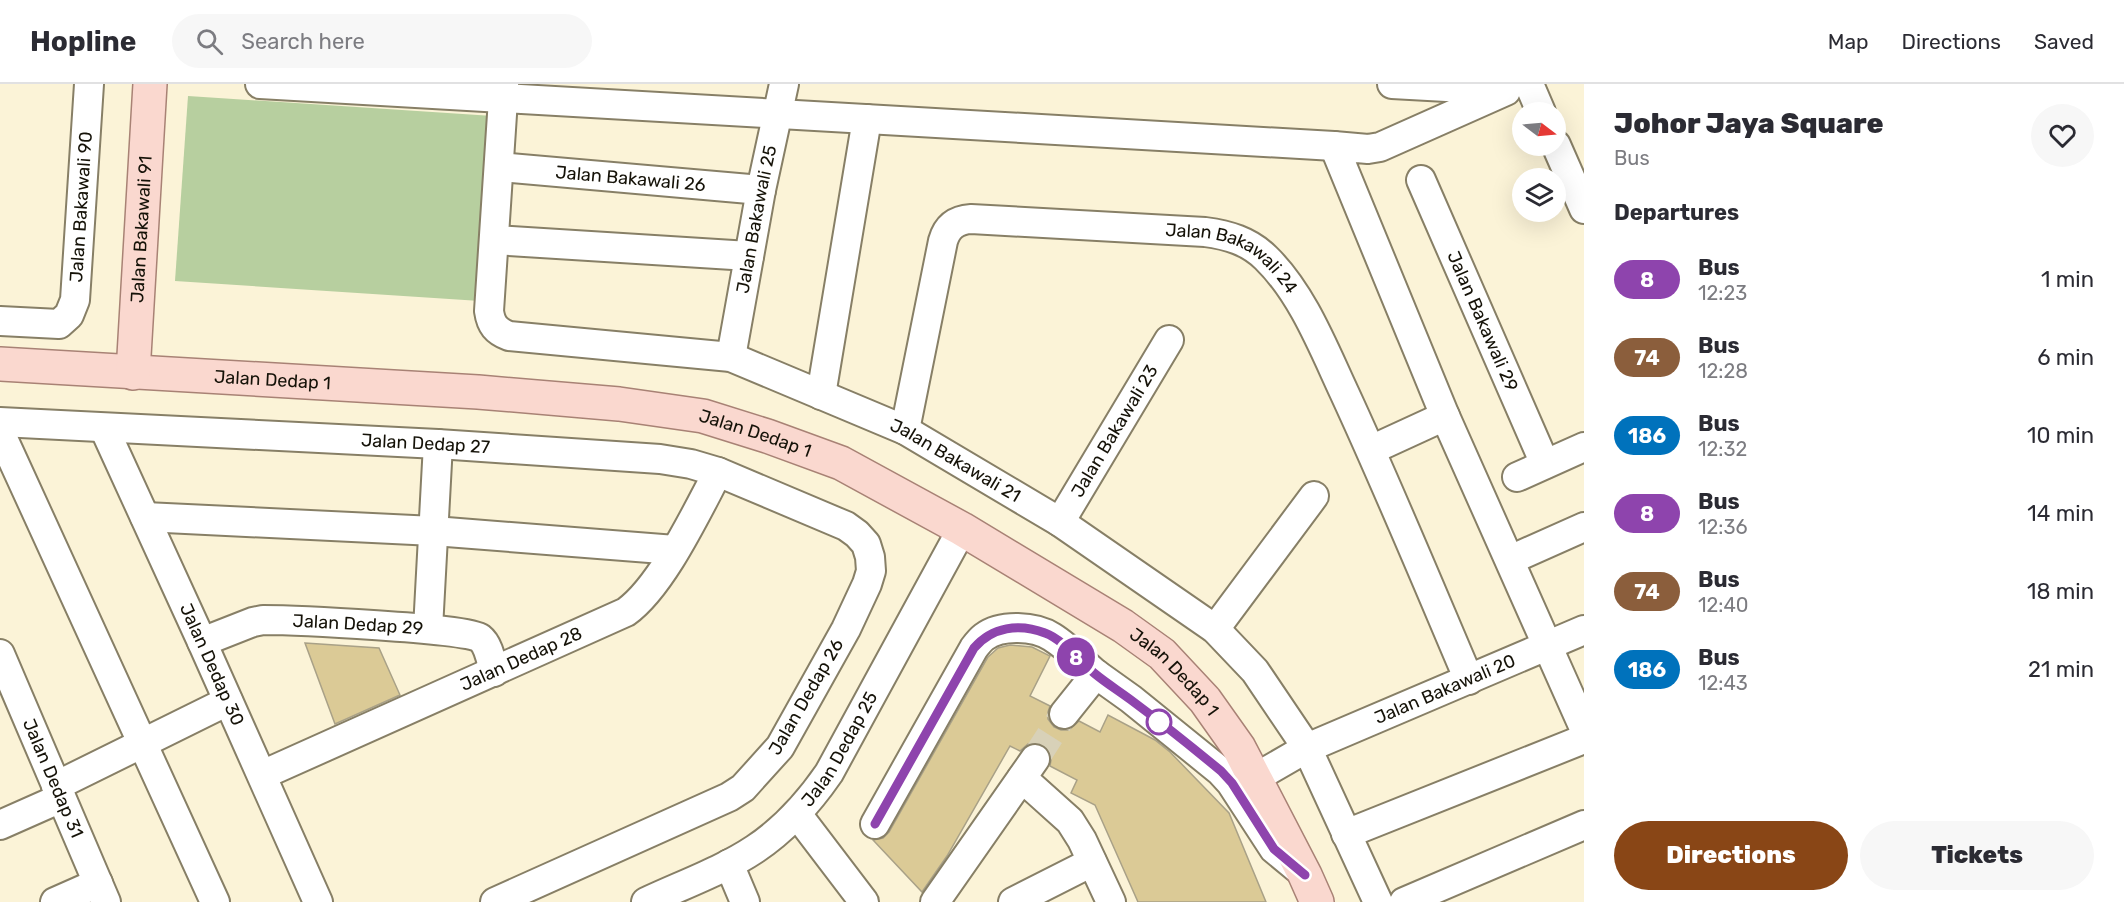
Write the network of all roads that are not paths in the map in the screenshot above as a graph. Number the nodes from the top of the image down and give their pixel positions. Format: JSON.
{"nodes":[{"id":1,"x":89,"y":84,"type":"edge"},
{"id":2,"x":150,"y":84,"type":"edge"},
{"id":3,"x":260,"y":84,"type":"edge"},
{"id":4,"x":784,"y":84,"type":"edge"},
{"id":5,"x":1392,"y":84,"type":"edge"},
{"id":6,"x":1518,"y":86,"type":"edge"},
{"id":7,"x":504,"y":91,"type":"edge"},
{"id":8,"x":1532,"y":102,"type":"edge"},
{"id":9,"x":778,"y":114,"type":"junction"},
{"id":10,"x":867,"y":119,"type":"junction"},
{"id":11,"x":1334,"y":146,"type":"junction"},
{"id":12,"x":1561,"y":156,"type":"edge"},
{"id":13,"x":500,"y":167,"type":"junction"},
{"id":14,"x":1421,"y":180,"type":"dead end"},
{"id":15,"x":761,"y":190,"type":"junction"},
{"id":16,"x":1584,"y":209,"type":"edge"},
{"id":17,"x":494,"y":240,"type":"junction"},
{"id":18,"x":749,"y":256,"type":"junction"},
{"id":19,"x":0,"y":321,"type":"edge"},
{"id":20,"x":1169,"y":340,"type":"dead end"},
{"id":21,"x":731,"y":357,"type":"junction"},
{"id":22,"x":0,"y":364,"type":"edge"},
{"id":23,"x":134,"y":373,"type":"junction"},
{"id":24,"x":820,"y":395,"type":"junction"},
{"id":25,"x":1445,"y":416,"type":"junction"},
{"id":26,"x":0,"y":422,"type":"edge"},
{"id":27,"x":104,"y":428,"type":"junction"},
{"id":28,"x":905,"y":430,"type":"junction"},
{"id":29,"x":0,"y":432,"type":"edge"},
{"id":30,"x":438,"y":444,"type":"junction"},
{"id":31,"x":1584,"y":447,"type":"edge"},
{"id":32,"x":1371,"y":450,"type":"junction"},
{"id":33,"x":1545,"y":464,"type":"junction"},
{"id":34,"x":718,"y":472,"type":"junction"},
{"id":35,"x":1517,"y":477,"type":"dead end"},
{"id":36,"x":1314,"y":496,"type":"dead end"},
{"id":37,"x":145,"y":517,"type":"junction"},
{"id":38,"x":1060,"y":522,"type":"junction"},
{"id":39,"x":839,"y":524,"type":"joint"},
{"id":40,"x":1584,"y":527,"type":"edge"},
{"id":41,"x":962,"y":529,"type":"junction"},
{"id":42,"x":434,"y":531,"type":"junction"},
{"id":43,"x":675,"y":550,"type":"junction"},
{"id":44,"x":1510,"y":561,"type":"junction"},
{"id":45,"x":428,"y":629,"type":"junction"},
{"id":46,"x":1215,"y":629,"type":"junction"},
{"id":47,"x":1584,"y":630,"type":"edge"},
{"id":48,"x":202,"y":642,"type":"junction"},
{"id":49,"x":1548,"y":646,"type":"junction"},
{"id":50,"x":0,"y":654,"type":"edge"},
{"id":51,"x":494,"y":672,"type":"junction"},
{"id":52,"x":1096,"y":674,"type":"junction"},
{"id":53,"x":1469,"y":680,"type":"junction"},
{"id":54,"x":228,"y":701,"type":"junction"},
{"id":55,"x":10,"y":705,"type":"edge"},
{"id":56,"x":1064,"y":714,"type":"tunnel mouth"},
{"id":57,"x":1584,"y":728,"type":"edge"},
{"id":58,"x":1584,"y":739,"type":"edge"},
{"id":59,"x":142,"y":744,"type":"junction"},
{"id":60,"x":1307,"y":748,"type":"junction"},
{"id":61,"x":262,"y":776,"type":"junction"},
{"id":62,"x":1255,"y":778,"type":"junction"},
{"id":63,"x":59,"y":792,"type":"junction"},
{"id":64,"x":797,"y":814,"type":"junction"},
{"id":65,"x":875,"y":824,"type":"dead end"},
{"id":66,"x":0,"y":825,"type":"edge"},
{"id":67,"x":1584,"y":825,"type":"edge"},
{"id":68,"x":1346,"y":834,"type":"junction"},
{"id":69,"x":1092,"y":862,"type":"junction"},
{"id":70,"x":729,"y":864,"type":"junction"},
{"id":71,"x":1311,"y":888,"type":"edge"},
{"id":72,"x":101,"y":893,"type":"edge"},
{"id":73,"x":55,"y":902,"type":"edge"},
{"id":74,"x":215,"y":902,"type":"edge"},
{"id":75,"x":318,"y":902,"type":"edge"},
{"id":76,"x":495,"y":902,"type":"edge"},
{"id":77,"x":646,"y":902,"type":"edge"},
{"id":78,"x":745,"y":902,"type":"edge"},
{"id":79,"x":864,"y":902,"type":"edge"},
{"id":80,"x":935,"y":902,"type":"edge"},
{"id":81,"x":1012,"y":902,"type":"edge"},
{"id":82,"x":1111,"y":902,"type":"edge"},
{"id":83,"x":1378,"y":902,"type":"edge"},
{"id":84,"x":1404,"y":902,"type":"edge"}],
"edges":[{"from":1,"to":19,"type":"street","name":"Jalan Bakawali 90"},
{"from":2,"to":23,"type":"main road","name":"Jalan Bakawali 91"},
{"from":3,"to":7,"type":"street"},
{"from":4,"to":9,"type":"street","name":"Jalan Bakawali 25"},
{"from":5,"to":6,"type":"street"},
{"from":6,"to":8,"type":"street"},
{"from":6,"to":11,"type":"street"},
{"from":7,"to":9,"type":"street"},
{"from":7,"to":13,"type":"street"},
{"from":9,"to":10,"type":"street"},
{"from":9,"to":15,"type":"street","name":"Jalan Bakawali 25"},
{"from":10,"to":11,"type":"street"},
{"from":10,"to":24,"type":"street"},
{"from":11,"to":25,"type":"street"},
{"from":12,"to":16,"type":"street"},
{"from":13,"to":15,"type":"street","name":"Jalan Bakawali 26"},
{"from":13,"to":17,"type":"street"},
{"from":14,"to":33,"type":"street","name":"Jalan Bakawali 29"},
{"from":15,"to":18,"type":"street","name":"Jalan Bakawali 25"},
{"from":17,"to":18,"type":"street"},
{"from":17,"to":21,"type":"street","name":"Jalan Bakawali 21"},
{"from":18,"to":21,"type":"street","name":"Jalan Bakawali 25"},
{"from":20,"to":38,"type":"street","name":"Jalan Bakawali 23"},
{"from":21,"to":24,"type":"street","name":"Jalan Bakawali 21"},
{"from":22,"to":23,"type":"main road","name":"Jalan Dedap 1"},
{"from":23,"to":41,"type":"main road","name":"Jalan Dedap 1"},
{"from":24,"to":28,"type":"street","name":"Jalan Bakawali 21"},
{"from":25,"to":32,"type":"street"},
{"from":25,"to":44,"type":"street"},
{"from":26,"to":27,"type":"street","name":"Jalan Dedap 27"},
{"from":27,"to":30,"type":"street","name":"Jalan Dedap 27"},
{"from":27,"to":37,"type":"street","name":"Jalan Dedap 30"},
{"from":28,"to":32,"type":"street","name":"Jalan Bakawali 24"},
{"from":28,"to":38,"type":"street","name":"Jalan Bakawali 21"},
{"from":29,"to":59,"type":"street"},
{"from":30,"to":34,"type":"street","name":"Jalan Dedap 27"},
{"from":30,"to":42,"type":"street"},
{"from":31,"to":33,"type":"street"},
{"from":32,"to":53,"type":"street","name":"Jalan Bakawali 24"},
{"from":33,"to":35,"type":"street"},
{"from":34,"to":39,"type":"street","name":"Jalan Dedap 27"},
{"from":34,"to":43,"type":"street","name":"Jalan Dedap 28"},
{"from":36,"to":46,"type":"street"},
{"from":37,"to":42,"type":"street"},
{"from":37,"to":48,"type":"street","name":"Jalan Dedap 30"},
{"from":38,"to":46,"type":"street","name":"Jalan Bakawali 21"},
{"from":39,"to":76,"type":"street","name":"Jalan Dedap 26"},
{"from":40,"to":44,"type":"street"},
{"from":41,"to":62,"type":"main road","name":"Jalan Dedap 1"},
{"from":41,"to":64,"type":"street","name":"Jalan Dedap 25"},
{"from":42,"to":43,"type":"street"},
{"from":42,"to":45,"type":"street"},
{"from":43,"to":51,"type":"street","name":"Jalan Dedap 28"},
{"from":44,"to":49,"type":"street"},
{"from":45,"to":48,"type":"street","name":"Jalan Dedap 29"},
{"from":45,"to":51,"type":"street","name":"Jalan Dedap 29"},
{"from":46,"to":60,"type":"street","name":"Jalan Bakawali 21"},
{"from":47,"to":49,"type":"street","name":"Jalan Bakawali 20"},
{"from":48,"to":54,"type":"street","name":"Jalan Dedap 30"},
{"from":49,"to":53,"type":"street","name":"Jalan Bakawali 20"},
{"from":49,"to":57,"type":"street"},
{"from":50,"to":55,"type":"street","name":"Jalan Dedap 31"},
{"from":51,"to":61,"type":"street","name":"Jalan Dedap 28"},
{"from":52,"to":56,"type":"street"},
{"from":52,"to":65,"type":"street"},
{"from":52,"to":71,"type":"street"},
{"from":53,"to":60,"type":"street","name":"Jalan Bakawali 20"},
{"from":54,"to":59,"type":"street"},
{"from":54,"to":61,"type":"street","name":"Jalan Dedap 30"},
{"from":55,"to":63,"type":"street","name":"Jalan Dedap 31"},
{"from":58,"to":68,"type":"street"},
{"from":59,"to":63,"type":"street"},
{"from":59,"to":74,"type":"street"},
{"from":60,"to":62,"type":"street","name":"Jalan Bakawali 20"},
{"from":60,"to":68,"type":"street","name":"Jalan Bakawali 21"},
{"from":61,"to":75,"type":"street","name":"Jalan Dedap 30"},
{"from":62,"to":71,"type":"main road","name":"Jalan Dedap 1"},
{"from":63,"to":66,"type":"street"},
{"from":63,"to":72,"type":"street","name":"Jalan Dedap 31"},
{"from":64,"to":70,"type":"street","name":"Jalan Dedap 25"},
{"from":64,"to":79,"type":"street"},
{"from":67,"to":84,"type":"street"},
{"from":68,"to":83,"type":"street","name":"Jalan Bakawali 21"},
{"from":69,"to":80,"type":"street"},
{"from":69,"to":81,"type":"street"},
{"from":69,"to":82,"type":"street"},
{"from":70,"to":77,"type":"street","name":"Jalan Dedap 25"},
{"from":70,"to":78,"type":"street"},
{"from":72,"to":73,"type":"street"}]}
